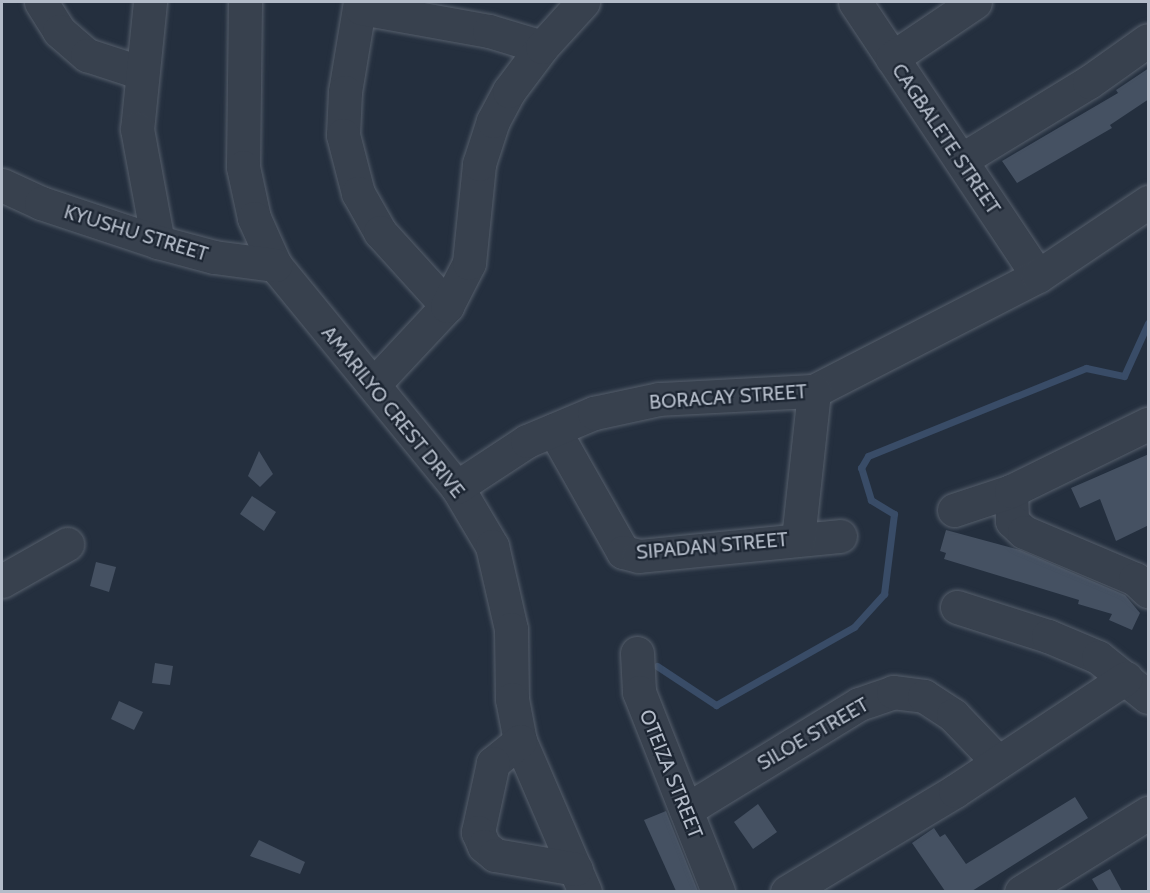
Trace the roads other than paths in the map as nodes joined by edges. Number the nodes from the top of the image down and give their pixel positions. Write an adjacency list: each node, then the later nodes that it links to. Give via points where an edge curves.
1 (41, 2): 11 (street, via 59,31 87,55)
2 (150, 2): 11 (street)
3 (245, 2): 16 (street, AMARILYO CREST DRIVE, via 243,167 254,218)
4 (584, 2): 9 (street)
5 (855, 2): 10 (street, CAGBALETE STREET)
6 (975, 2): 10 (street)
7 (361, 5): 9 (street, via 489,31); 18 (street, via 345,92 343,135 358,193 380,232)
8 (1149, 40): 12 (street, via 1089,82)
9 (542, 47): 18 (street, via 509,91 493,121 478,164 469,263)
10 (892, 58): 12 (street, CAGBALETE STREET)
11 (142, 73): 15 (street, via 137,129)
12 (961, 160): 17 (street, CAGBALETE STREET)
13 (2, 185): 15 (street, KYUSHU STREET, via 41,203)
14 (1149, 202): 17 (street, BORACAY STREET)
15 (158, 242): 16 (street, KYUSHU STREET)
16 (275, 265): 19 (street, AMARILYO CREST DRIVE)
17 (1038, 276): 20 (street, BORACAY STREET)
18 (447, 306): 19 (street)
19 (374, 384): 23 (street, AMARILYO CREST DRIVE)
20 (814, 391): 22 (street, BORACAY STREET, via 659,399 594,413); 27 (street, SIPADAN STREET)
21 (1149, 424): 24 (street)
22 (554, 430): 23 (street, BORACAY STREET, via 526,441); 27 (street, SIPADAN STREET, via 623,552 639,556)
23 (457, 486): 34 (street, AMARILYO CREST DRIVE, via 492,546 505,592 511,629 512,699)
24 (1011, 491): 25 (street); 29 (street, via 1012,521 1024,532)
25 (954, 510)
26 (840, 536): 27 (street, SIPADAN STREET)
27 (798, 539)
28 (68, 544): 30 (street)
29 (1144, 577)
30 (2, 581)
31 (957, 607): 33 (street, via 1098,657)
32 (637, 653): 36 (street, OTEIZA STREET, via 639,692)
33 (1137, 688): 35 (street)
34 (520, 741): 38 (street, AMARILYO CREST DRIVE); 38 (street, via 493,763 478,832 484,846 495,855)
35 (998, 762): 36 (street, SILOE STREET, via 952,715 924,696 893,692 859,704); 40 (street)
36 (686, 810): 39 (street, OTEIZA STREET)
37 (1149, 813): 41 (street)
38 (581, 880)
39 (718, 891)
40 (787, 891)
41 (1021, 891)

